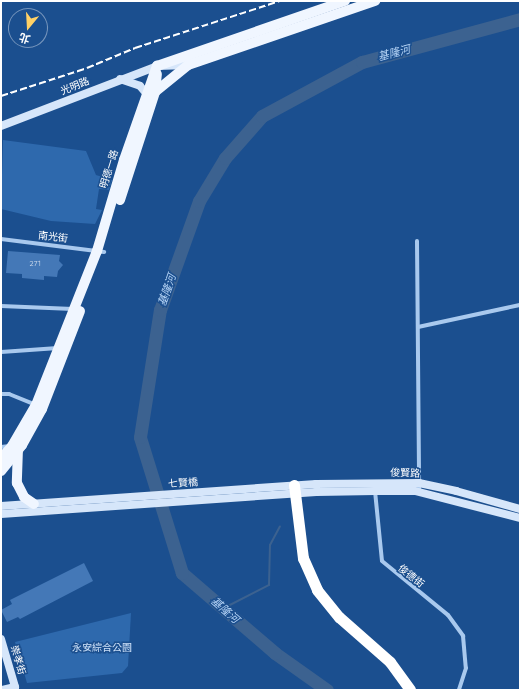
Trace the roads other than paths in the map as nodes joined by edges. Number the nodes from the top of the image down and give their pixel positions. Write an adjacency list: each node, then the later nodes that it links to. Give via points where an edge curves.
1 (345, 1): 4 (main road)
2 (375, 1): 3 (main road)
3 (188, 65): 4 (street, 光明路); 6 (main road)
4 (157, 66): 5 (street, 光明路); 6 (main road, 明德一路)
5 (119, 79): 6 (street); 7 (street, 光明路)
6 (151, 92): 10 (main road, 明德一路)
7 (1, 126)
8 (1, 239): 10 (street, 南光街)
9 (417, 241): 14 (street)
10 (100, 252): 13 (main road, 明德一路); 15 (main road, 明德一路)
11 (520, 305): 14 (street)
12 (1, 306): 13 (street)
13 (73, 309): 15 (main road, 明德一路)
14 (418, 327): 23 (street)
15 (61, 348): 16 (street); 18 (main road, 明德一路); 20 (main road, 明德一路, via 42,409)
16 (1, 352)
17 (1, 394): 18 (street, via 9,394)
18 (36, 405): 20 (main road, 明德一路)
19 (1, 447): 20 (street)
20 (16, 447): 21 (main road, 明德一路); 22 (main road, 明德一路); 27 (main road, via 17,483 24,497)
21 (1, 458)
22 (1, 471)
23 (419, 483): 24 (street, 俊賢路); 26 (street); 30 (street, 俊賢路)
24 (375, 487): 25 (street, 俊賢路); 26 (street, 俊賢路); 37 (street, 俊德街, via 382,561 455,622 463,636 466,668)
25 (291, 492): 28 (street, 七賢橋); 36 (highway, via 303,558 317,590 339,617 390,662)
26 (419, 492): 32 (street, 俊賢路)
27 (34, 504): 28 (street); 29 (street)
28 (81, 504): 31 (street)
29 (1, 506)
30 (520, 509)
31 (1, 514)
32 (520, 518)
33 (1, 639): 34 (street, 崇孝街)
34 (15, 689): 35 (street)
35 (2, 690)
36 (410, 690)
37 (459, 690)

